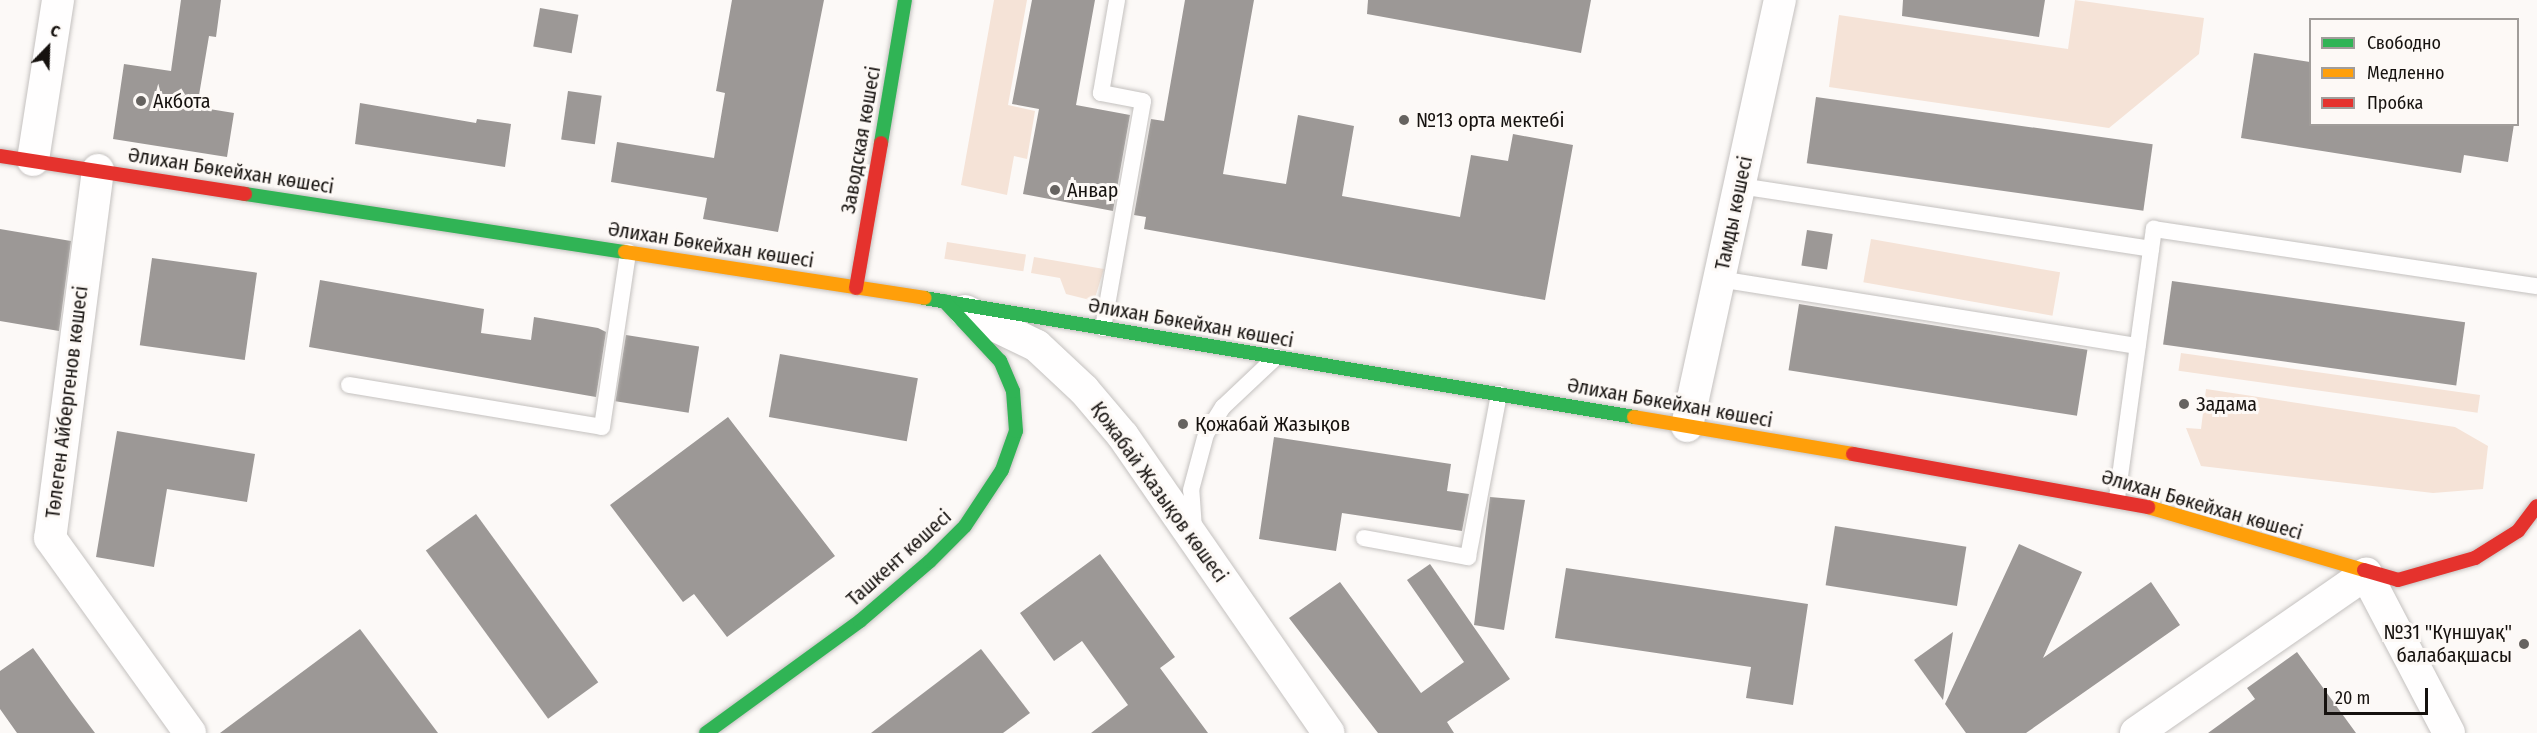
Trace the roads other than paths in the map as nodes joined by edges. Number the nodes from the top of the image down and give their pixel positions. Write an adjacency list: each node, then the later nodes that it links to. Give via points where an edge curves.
1 (58, 0): 6 (street)
2 (905, 0): 13 (street, Заводская көшесі)
3 (1117, 0): 15 (lane, via 1101,93 1143,102)
4 (1780, 0): 8 (street, Тамды көшесі)
5 (0, 156): 6 (street, Әлихан Бөкейхан көшесі)
6 (33, 160): 7 (street, Әлихан Бөкейхан көшесі)
7 (98, 170): 10 (street, Әлихан Бөкейхан көшесі); 26 (street, Төлеген Айбергенов көшесі, via 50,538)
8 (1740, 186): 9 (lane); 11 (street, Тамды көшесі)
9 (2151, 249): 12 (lane, via 2154,229); 16 (lane)
10 (628, 252): 13 (street, Әлихан Бөкейхан көшесі); 18 (lane, via 602,427)
11 (1719, 279): 16 (lane); 20 (street, Тамды көшесі)
12 (2537, 286)
13 (856, 288): 14 (street, Әлихан Бөкейхан көшесі)
14 (944, 301): 15 (street, Әлихан Бөкейхан көшесі); 24 (street, Қожабай Жазықов көшесі, via 1019,335 1054,358 1123,436); 27 (street, Ташкент көшесі, via 1000,361 1013,391 1016,431 1002,470 965,526 930,561 860,621)
15 (1103, 328): 17 (street, Әлихан Бөкейхан көшесі)
16 (2138, 346): 21 (lane)
17 (1276, 357): 19 (street, Әлихан Бөкейхан көшесі); 24 (lane, via 1223,407 1206,434 1191,490)
18 (349, 385)
19 (1499, 394): 20 (street, Әлихан Бөкейхан көшесі); 23 (lane, via 1468,557)
20 (1687, 426): 21 (street, Әлихан Бөкейхан көшесі)
21 (2117, 498): 25 (street, Әлихан Бөкейхан көшесі)
22 (2537, 506): 25 (street, Әлихан Бөкейхан көшесі, via 2518,531 2475,558 2397,580)
23 (1364, 538)
24 (1194, 539): 28 (street, Қожабай Жазықов көшесі)
25 (2366, 574): 29 (street); 30 (street)
26 (190, 733)
27 (706, 733)
28 (1329, 733)
29 (2136, 733)
30 (2450, 733)

